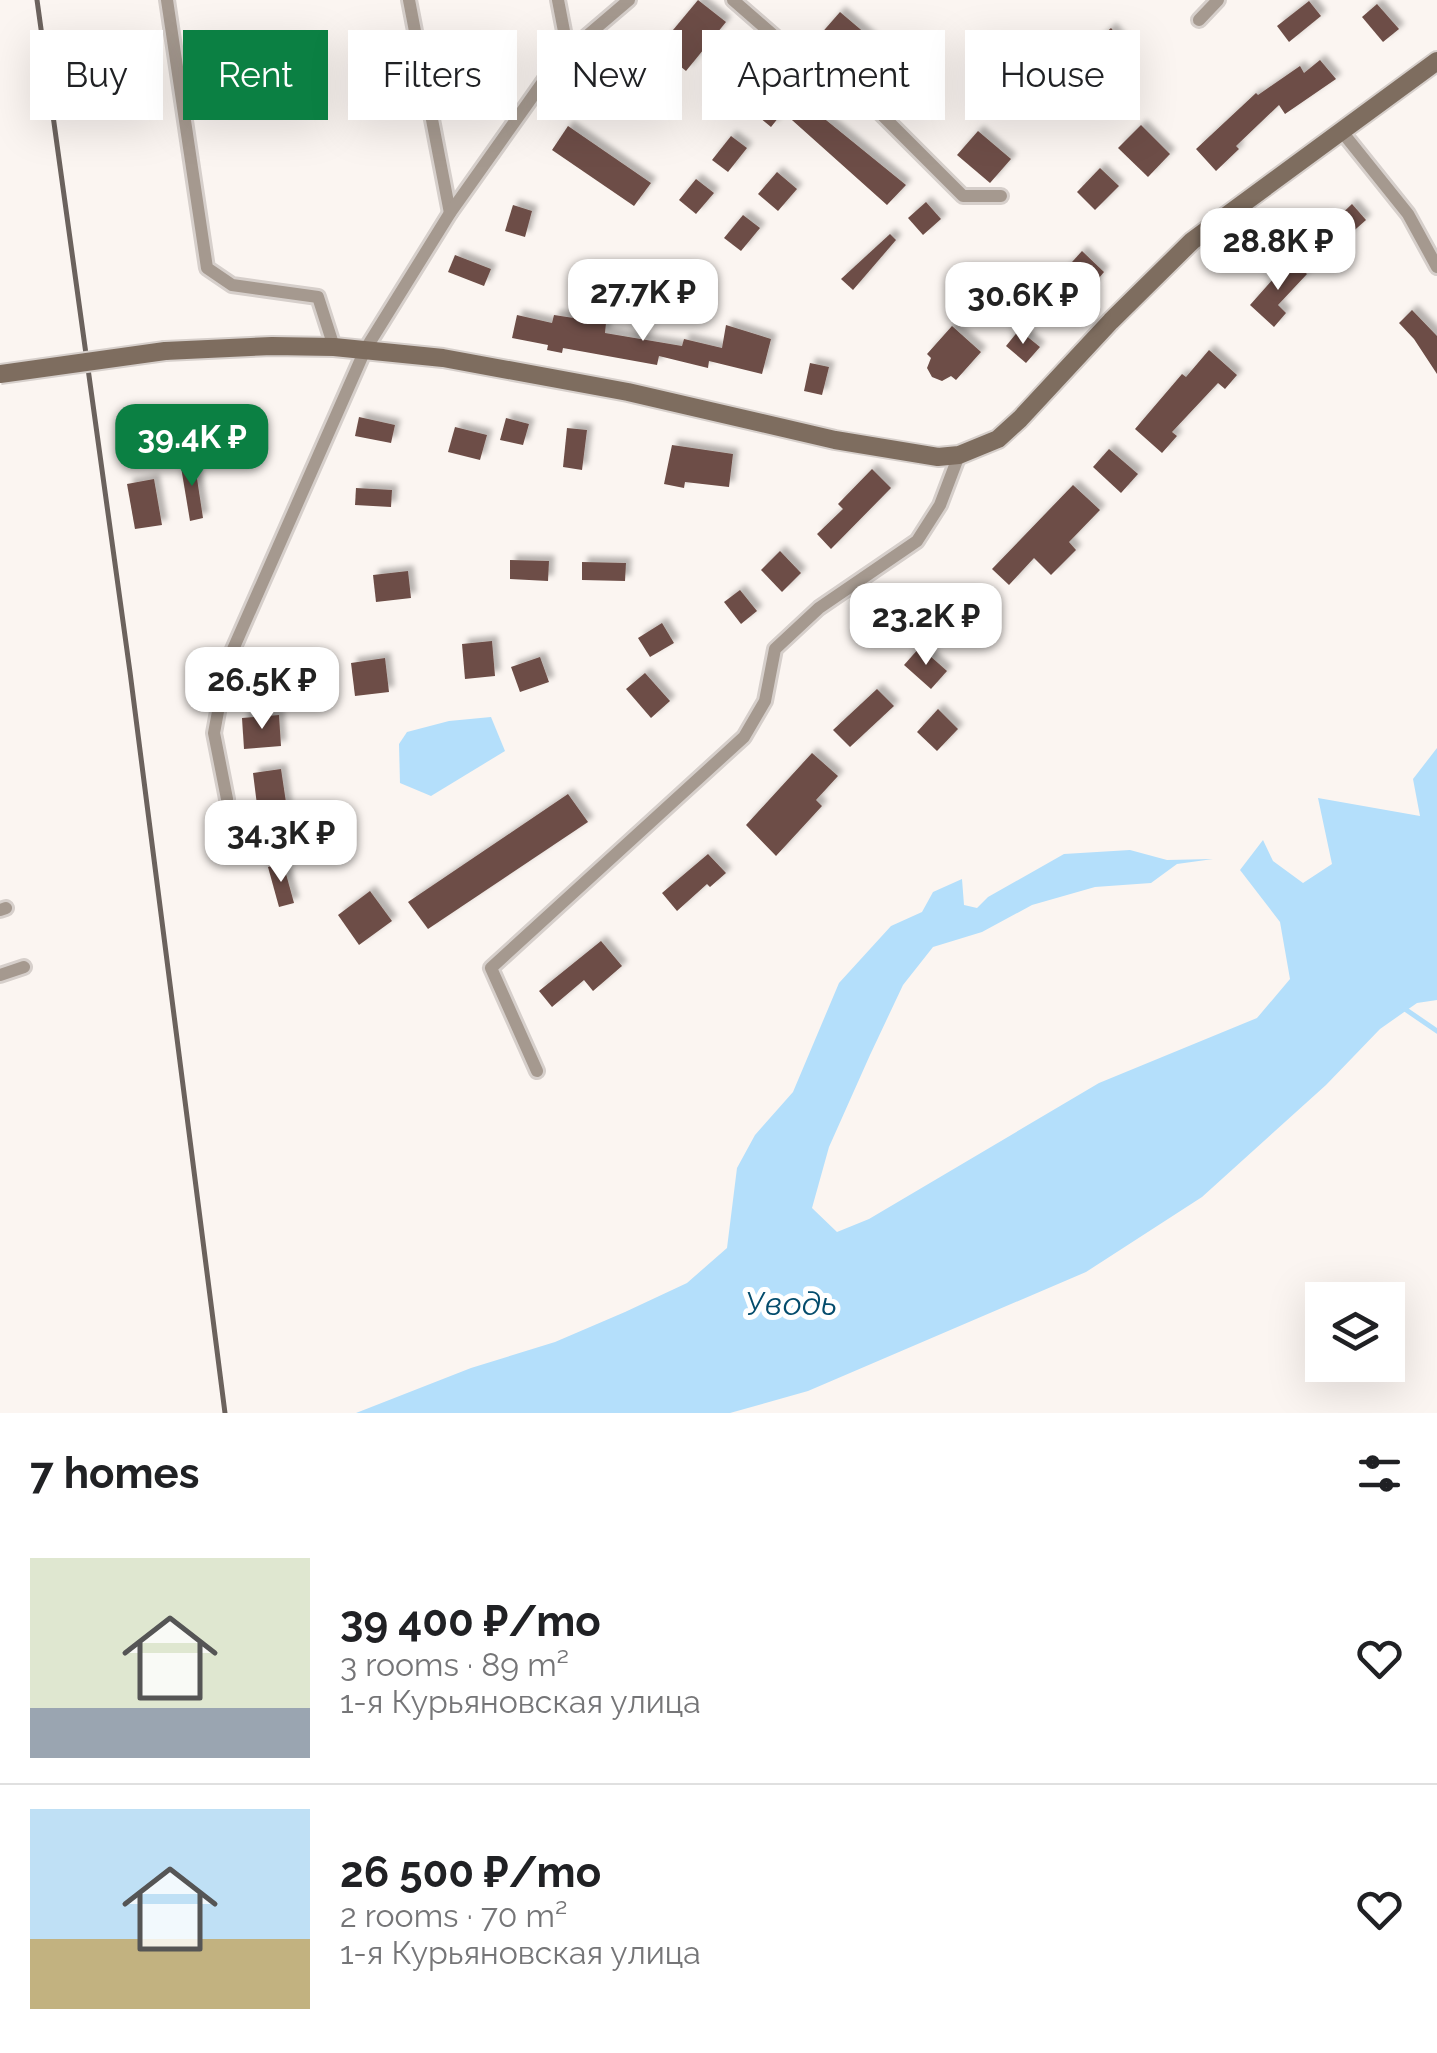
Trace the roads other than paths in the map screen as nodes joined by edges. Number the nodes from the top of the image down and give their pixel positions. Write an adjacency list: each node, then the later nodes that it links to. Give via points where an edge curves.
1 (168, 0): 16 (street, via 208,268 232,285 318,296)
2 (408, 0): 14 (street)
3 (558, 0): 8 (street)
4 (629, 0): 9 (street)
5 (733, 0): 13 (street, via 796,54 856,88 963,196)
6 (1218, 0): 7 (street)
7 (1199, 20)
8 (564, 30)
9 (594, 30)
10 (1437, 60): 12 (main road)
11 (537, 90): 14 (street)
12 (1342, 133): 15 (street, via 1408,214); 19 (main road, via 1192,241 1020,419 998,439)
13 (1001, 196)
14 (450, 213): 17 (street)
15 (1437, 267)
16 (334, 347): 17 (main road); 18 (main road, bridge, via 164,352)
17 (365, 350): 19 (main road, via 628,392 835,440 938,457); 20 (street, via 227,663 214,733)
18 (0, 374)
19 (959, 454): 23 (street, via 940,505 916,541 819,608 775,648 765,701 744,738 491,968)
20 (227, 799)
21 (24, 967): 22 (street)
22 (0, 975)
23 (537, 1071)

